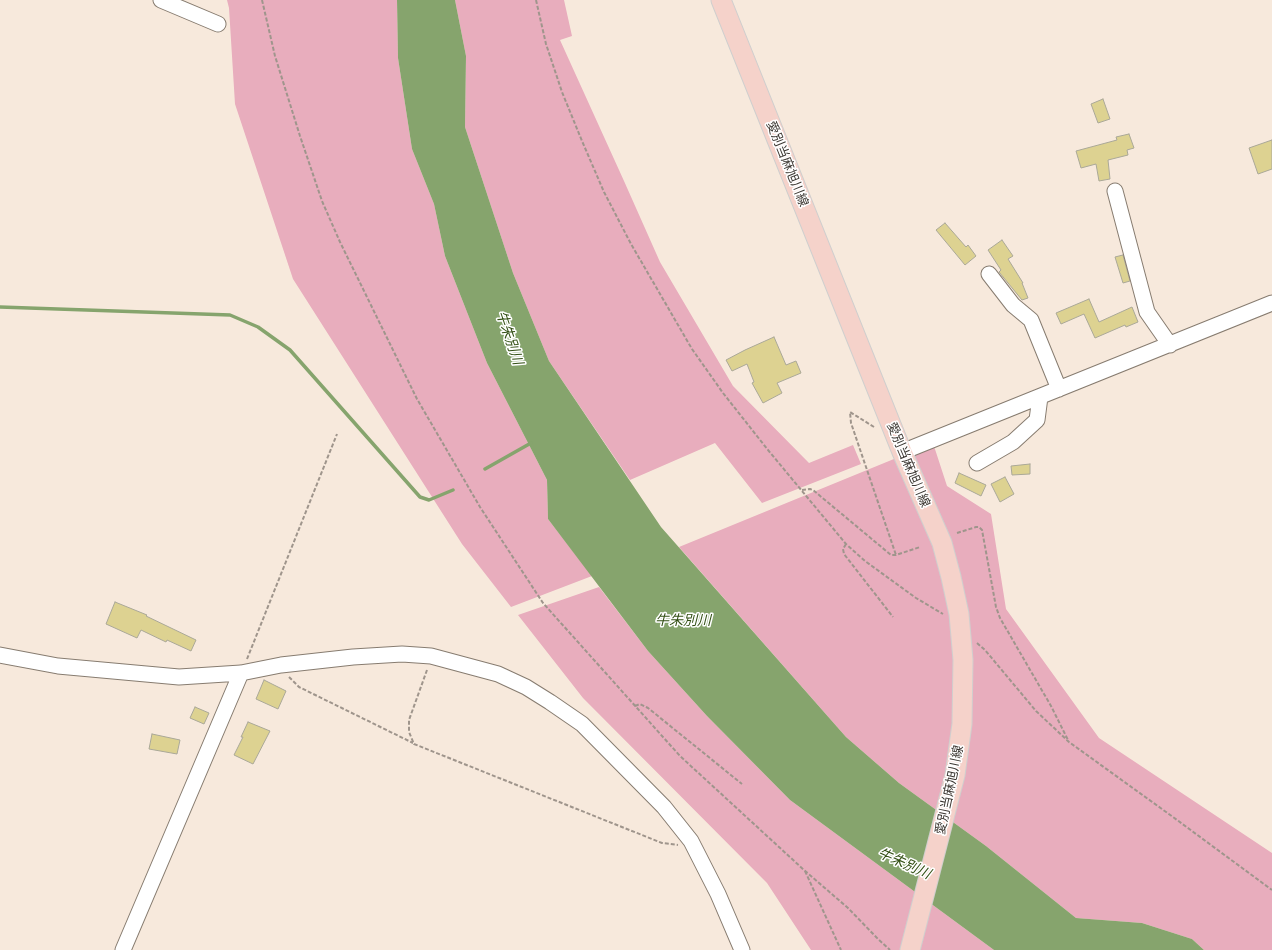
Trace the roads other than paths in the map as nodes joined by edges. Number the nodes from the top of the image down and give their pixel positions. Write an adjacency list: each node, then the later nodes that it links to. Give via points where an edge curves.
1 (161, 0): 3 (street)
2 (721, 0): 10 (main road, 愛別当麻旭川線)
3 (218, 24)
4 (1115, 191): 7 (street, via 1147,312)
5 (989, 274): 8 (street, via 1013,304 1031,320)
6 (1272, 303): 7 (street)
7 (1170, 344): 8 (street)
8 (1059, 389): 9 (street)
9 (1040, 397): 10 (street); 11 (street, via 1037,420 1012,442)
10 (902, 452): 14 (main road, 愛別当麻旭川線, via 942,543 959,614 963,660 962,724 955,776)
11 (977, 463)
12 (0, 655): 13 (street, via 58,666 179,677)
13 (241, 673): 15 (street); 16 (street, via 281,665 402,654 431,656 498,674 526,687 582,724 664,807 691,841)
14 (912, 944)
15 (123, 950)
16 (742, 950)

